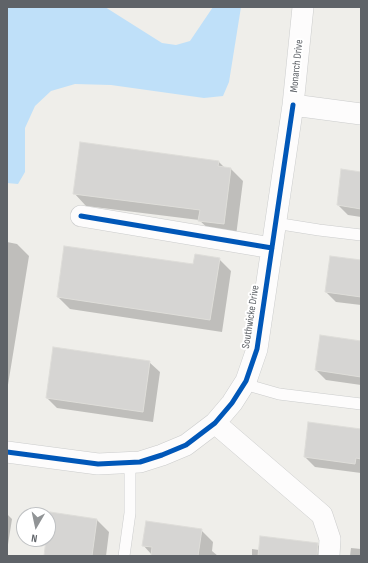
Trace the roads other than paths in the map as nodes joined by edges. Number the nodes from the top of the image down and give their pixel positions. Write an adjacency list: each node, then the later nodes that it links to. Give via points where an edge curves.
1 (304, 7): 2 (street, Monarch Drive)
2 (293, 105): 3 (street, Monarch Drive); 5 (street, Southwicke Drive)
3 (361, 114)
4 (80, 216): 7 (street)
5 (275, 223): 6 (lane); 7 (street, Southwicke Drive)
6 (361, 235)
7 (272, 248): 8 (street, Southwicke Drive, via 257,349)
8 (244, 384): 9 (lane, via 279,394); 10 (street, Southwicke Drive)
9 (361, 404)
10 (215, 423): 12 (street, Southwicke Drive, via 186,444 162,455 140,462); 14 (street, via 322,515 330,539)
11 (7, 452): 12 (street, Southwicke Drive, via 98,464)
12 (130, 462): 13 (lane, via 130,513)
13 (124, 556)
14 (329, 556)

